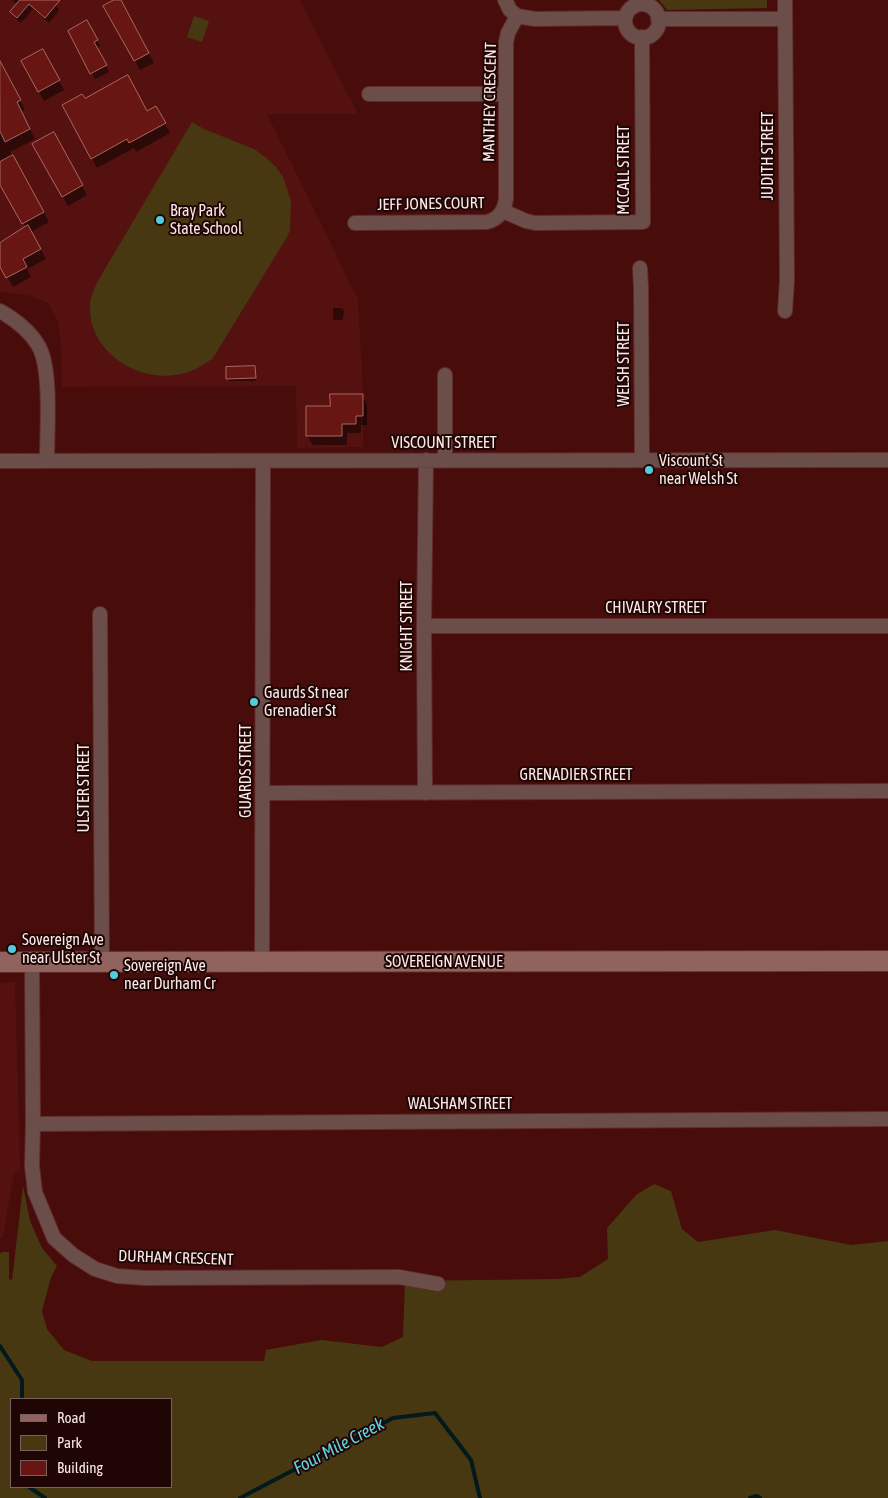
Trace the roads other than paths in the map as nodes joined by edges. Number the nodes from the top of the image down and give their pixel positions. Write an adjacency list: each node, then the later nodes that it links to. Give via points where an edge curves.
1 (505, 0): 4 (street)
2 (785, 0): 6 (street, JUDITH STREET)
3 (642, 2): 5 (street, via 631,8); 7 (street, via 653,8)
4 (517, 16): 5 (street, via 535,20); 10 (street, MANTHEY CRESCENT, via 506,42)
5 (625, 18): 8 (street, via 629,32)
6 (785, 18): 7 (street); 15 (street, JUDITH STREET)
7 (658, 19): 8 (street, via 654,32)
8 (642, 37): 11 (street, MCCALL STREET, via 642,222 535,222)
9 (369, 94): 10 (street)
10 (505, 94): 11 (street, MANTHEY CRESCENT, via 506,198)
11 (503, 210): 12 (street, JEFF JONES COURT, via 495,220 487,222)
12 (355, 223)
13 (640, 268): 17 (street, WELSH STREET)
14 (0, 311): 18 (street, via 25,329 44,359)
15 (786, 311)
16 (445, 375): 20 (street)
17 (642, 459): 20 (street, VISCOUNT STREET); 21 (street, VISCOUNT STREET)
18 (47, 460): 22 (street, VISCOUNT STREET); 23 (street, VISCOUNT STREET)
19 (426, 460): 20 (street, VISCOUNT STREET); 23 (street, VISCOUNT STREET); 25 (street, KNIGHT STREET)
20 (445, 460)
21 (888, 460)
22 (0, 461)
23 (263, 461): 28 (street, GUARDS STREET)
24 (100, 614): 33 (street, ULSTER STREET)
25 (424, 626): 26 (street, CHIVALRY STREET); 29 (street, KNIGHT STREET)
26 (888, 626)
27 (888, 791): 29 (street, GRENADIER STREET)
28 (263, 793): 29 (street, GRENADIER STREET); 34 (street, GUARDS STREET)
29 (425, 793)
30 (888, 960): 34 (street, SOVEREIGN AVENUE)
31 (0, 962): 32 (street, SOVEREIGN AVENUE)
32 (32, 962): 33 (street, SOVEREIGN AVENUE); 36 (street, DURHAM CRESCENT)
33 (102, 962): 34 (street, SOVEREIGN AVENUE)
34 (262, 962)
35 (888, 1119): 36 (street, WALSHAM STREET)
36 (33, 1124): 37 (street, DURHAM CRESCENT, via 35,1192 54,1238 95,1269 117,1276 145,1278 399,1277)
37 (438, 1284)

